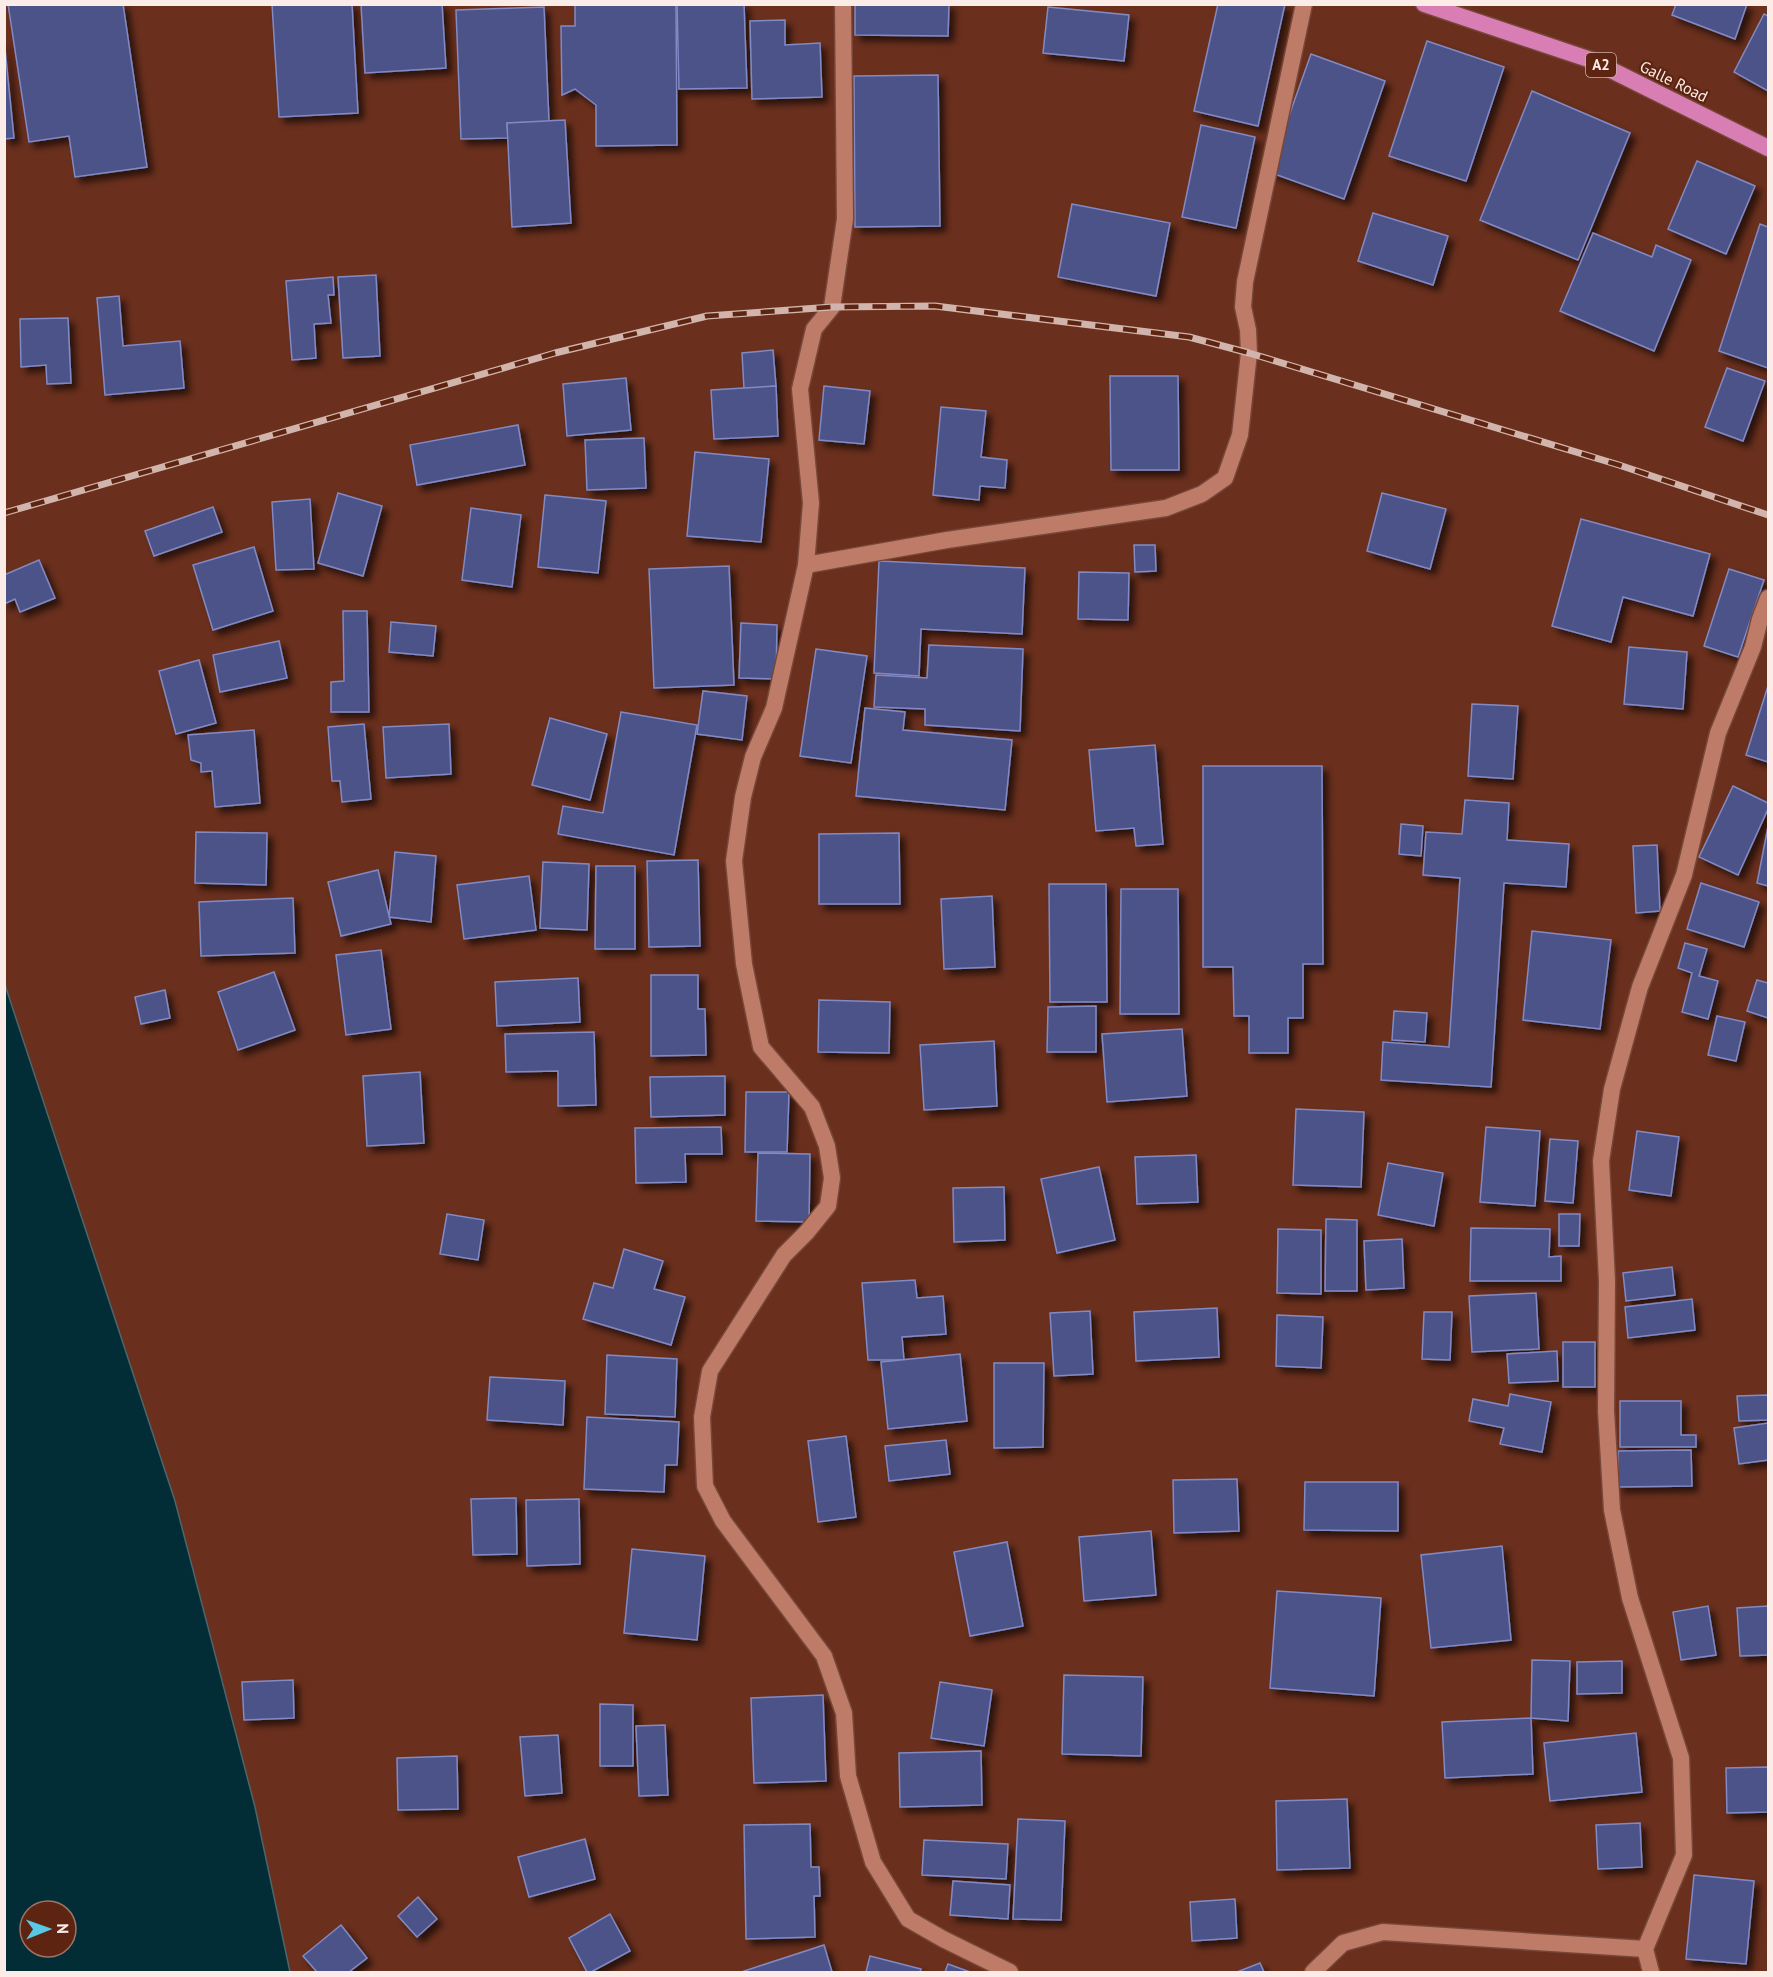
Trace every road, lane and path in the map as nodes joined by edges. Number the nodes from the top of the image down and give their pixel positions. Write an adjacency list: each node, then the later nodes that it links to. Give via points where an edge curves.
1 (843, 4): 5 (street, via 845,219 832,307 814,329 800,389 811,503)
2 (1304, 4): 5 (street, via 1245,282 1243,308 1249,353 1240,435 1226,478 1202,494 1166,508)
3 (1424, 4): 4 (highway, Galle Road / A2, via 1591,60)
4 (1768, 148)
5 (807, 565): 8 (street, via 774,708 753,757 742,797 734,861 744,964 761,1047 812,1107 827,1146 832,1178 828,1206 784,1255 710,1371 702,1417 705,1486 723,1521 824,1656 844,1713 848,1776 873,1862 908,1919)
6 (1768, 598): 7 (street, via 1718,733 1684,875 1640,987 1612,1089 1601,1161 1612,1510 1630,1598 1681,1758 1684,1855)
7 (1645, 1949): 9 (street, via 1383,1932 1343,1943); 10 (street)
8 (1010, 1972)
9 (1313, 1972)
10 (1651, 1972)

